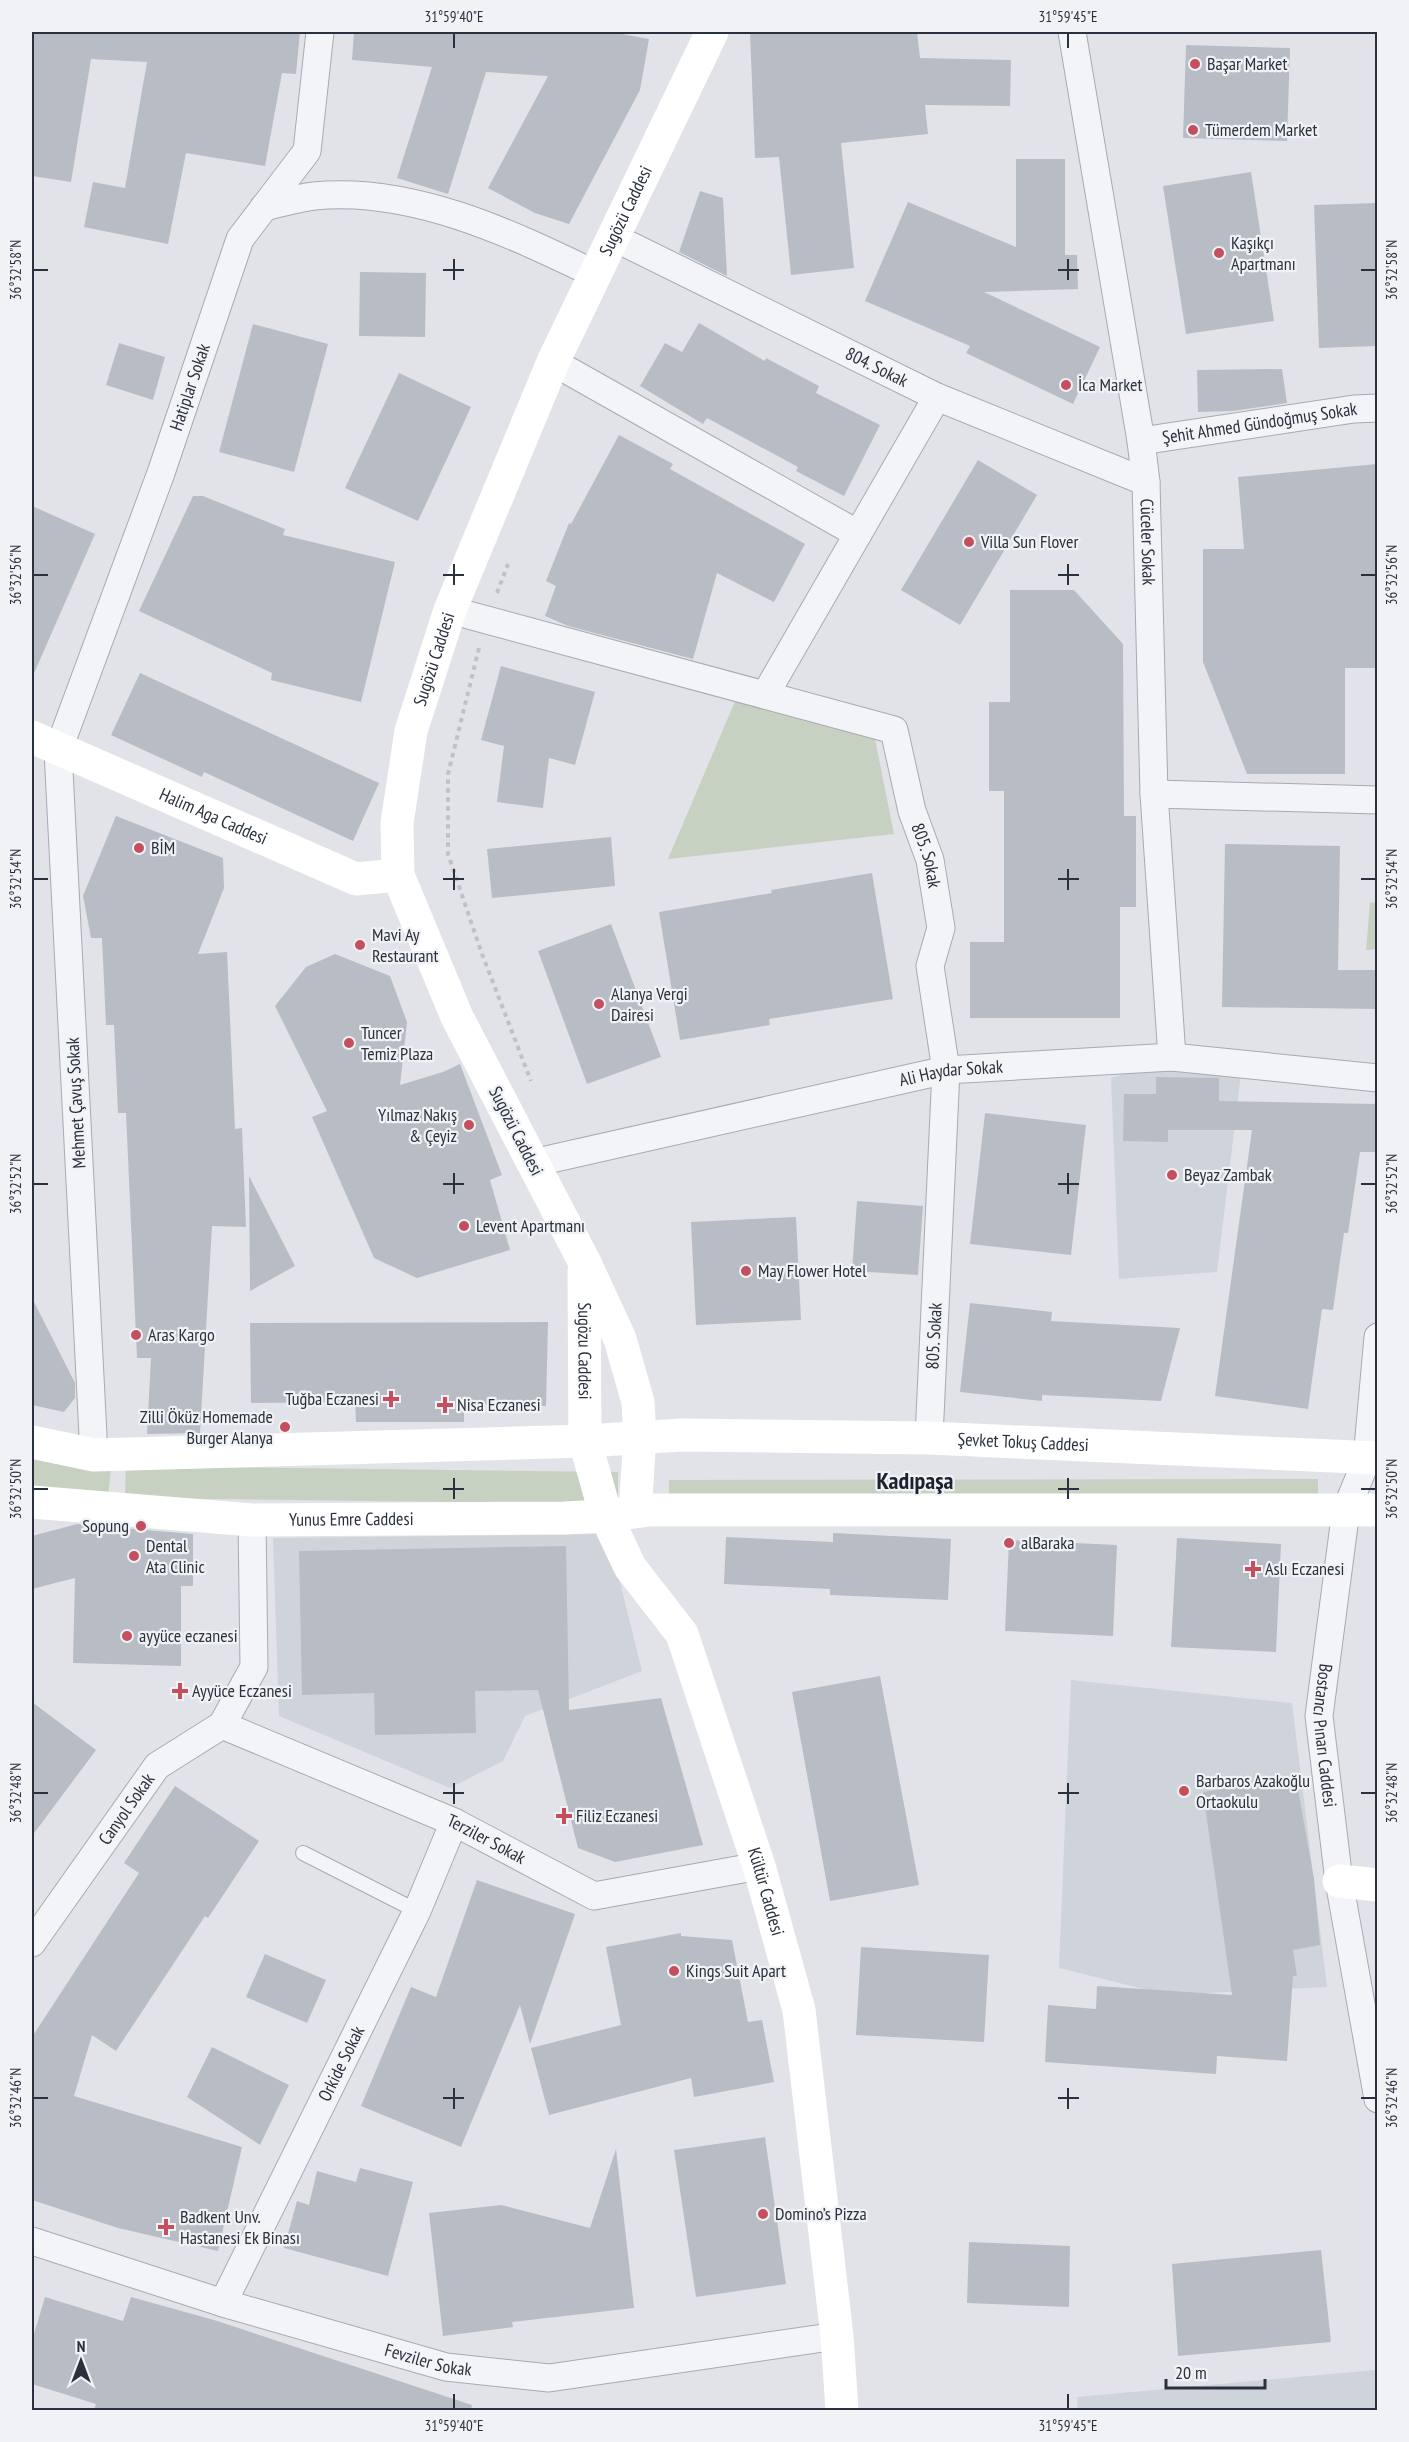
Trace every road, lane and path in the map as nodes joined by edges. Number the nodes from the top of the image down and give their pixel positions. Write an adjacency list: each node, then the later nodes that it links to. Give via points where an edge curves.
1 (320, 32): 4 (street, Hatiplar Sokak, via 306,151)
2 (712, 32): 5 (street, Sugözü Caddesi)
3 (1072, 32): 10 (street, Cüceler Sokak)
4 (264, 207): 6 (street, via 314,196 376,196 470,218); 17 (street, Hatiplar Sokak, via 240,239 161,472)
5 (613, 237): 6 (street, Sugözü Caddesi); 8 (street, 804. Sokak)
6 (595, 274): 7 (street, Sugözü Caddesi)
7 (553, 362): 12 (street); 14 (street, Sugözü Caddesi)
8 (937, 397): 11 (street, 804. Sokak); 12 (street)
9 (1377, 408): 10 (street, Şehit Ahmed Gündoğmuş Sokak)
10 (1141, 441): 11 (street, Cüceler Sokak)
11 (1146, 482): 18 (street, Cüceler Sokak)
12 (858, 534): 16 (street)
13 (512, 554): 15 (path)
14 (450, 610): 15 (street, 805. Sokak); 20 (street, Sugözü Caddesi, via 411,731 397,823)
15 (486, 620): 16 (street, 805. Sokak); 24 (path, via 448,774 448,854)
16 (765, 695): 22 (street, 805. Sokak, via 894,730 912,811 930,860 941,928 930,966)
17 (45, 744): 20 (street, Halim Aga Caddesi, via 356,879); 32 (street, Mehmet Çavuş Sokak)
18 (1154, 794): 19 (street); 21 (street, Cüceler Sokak)
19 (1377, 800)
20 (398, 875): 25 (street, Sugözü Caddesi, via 457,1017)
21 (1172, 1057): 22 (street, Ali Haydar Sokak); 23 (street, Ali Haydar Sokak)
22 (946, 1070): 25 (street, Ali Haydar Sokak); 29 (street, 805. Sokak)
23 (1377, 1078)
24 (531, 1082)
25 (533, 1163): 26 (street, Sugözü Caddesi)
26 (584, 1261): 28 (street, Sugözü Caddesi, via 620,1339 638,1402); 30 (street, Sugözu Caddesi)
27 (1377, 1338): 33 (street, Bostancı Pınarı Caddesi)
28 (653, 1436): 29 (street, Şevket Tokuş Caddesi); 30 (street); 36 (street, Sugözü Caddesi)
29 (929, 1438): 33 (street, Şevket Tokuş Caddesi)
30 (585, 1441): 32 (street); 36 (street, Kültür Caddesi)
31 (32, 1442): 32 (street)
32 (94, 1455)
33 (1372, 1459): 35 (street, Bostancı Pınarı Caddesi)
34 (32, 1502): 37 (street, Yunus Emre Caddesi)
35 (1362, 1510): 36 (street, Yunus Emre Caddesi, via 670,1510); 42 (street, Bostancı Pınarı Caddesi, via 1319,1716)
36 (621, 1514): 37 (street, Yunus Emre Caddesi); 41 (street, Kültür Caddesi, via 630,1567 682,1634)
37 (252, 1520): 38 (street, Canyol Sokak, via 254,1667)
38 (222, 1725): 39 (street, Terziler Sokak); 45 (street, Canyol Sokak, via 157,1766)
39 (454, 1822): 41 (street, Terziler Sokak, via 594,1896); 44 (street, Orkide Sokak)
40 (303, 1853): 44 (lane)
41 (759, 1866): 49 (street, Kültür Caddesi, via 799,2010)
42 (1339, 1881): 43 (street); 46 (street, Bostancı Pınarı Caddesi)
43 (1377, 1885)
44 (417, 1911): 48 (street, Orkide Sokak)
45 (32, 1943)
46 (1377, 2099)
47 (32, 2241): 48 (street, Fevziler Sokak)
48 (223, 2303): 49 (street, Fevziler Sokak, via 446,2367 549,2378)
49 (837, 2336): 50 (street, Kültür Caddesi)
50 (842, 2410)

